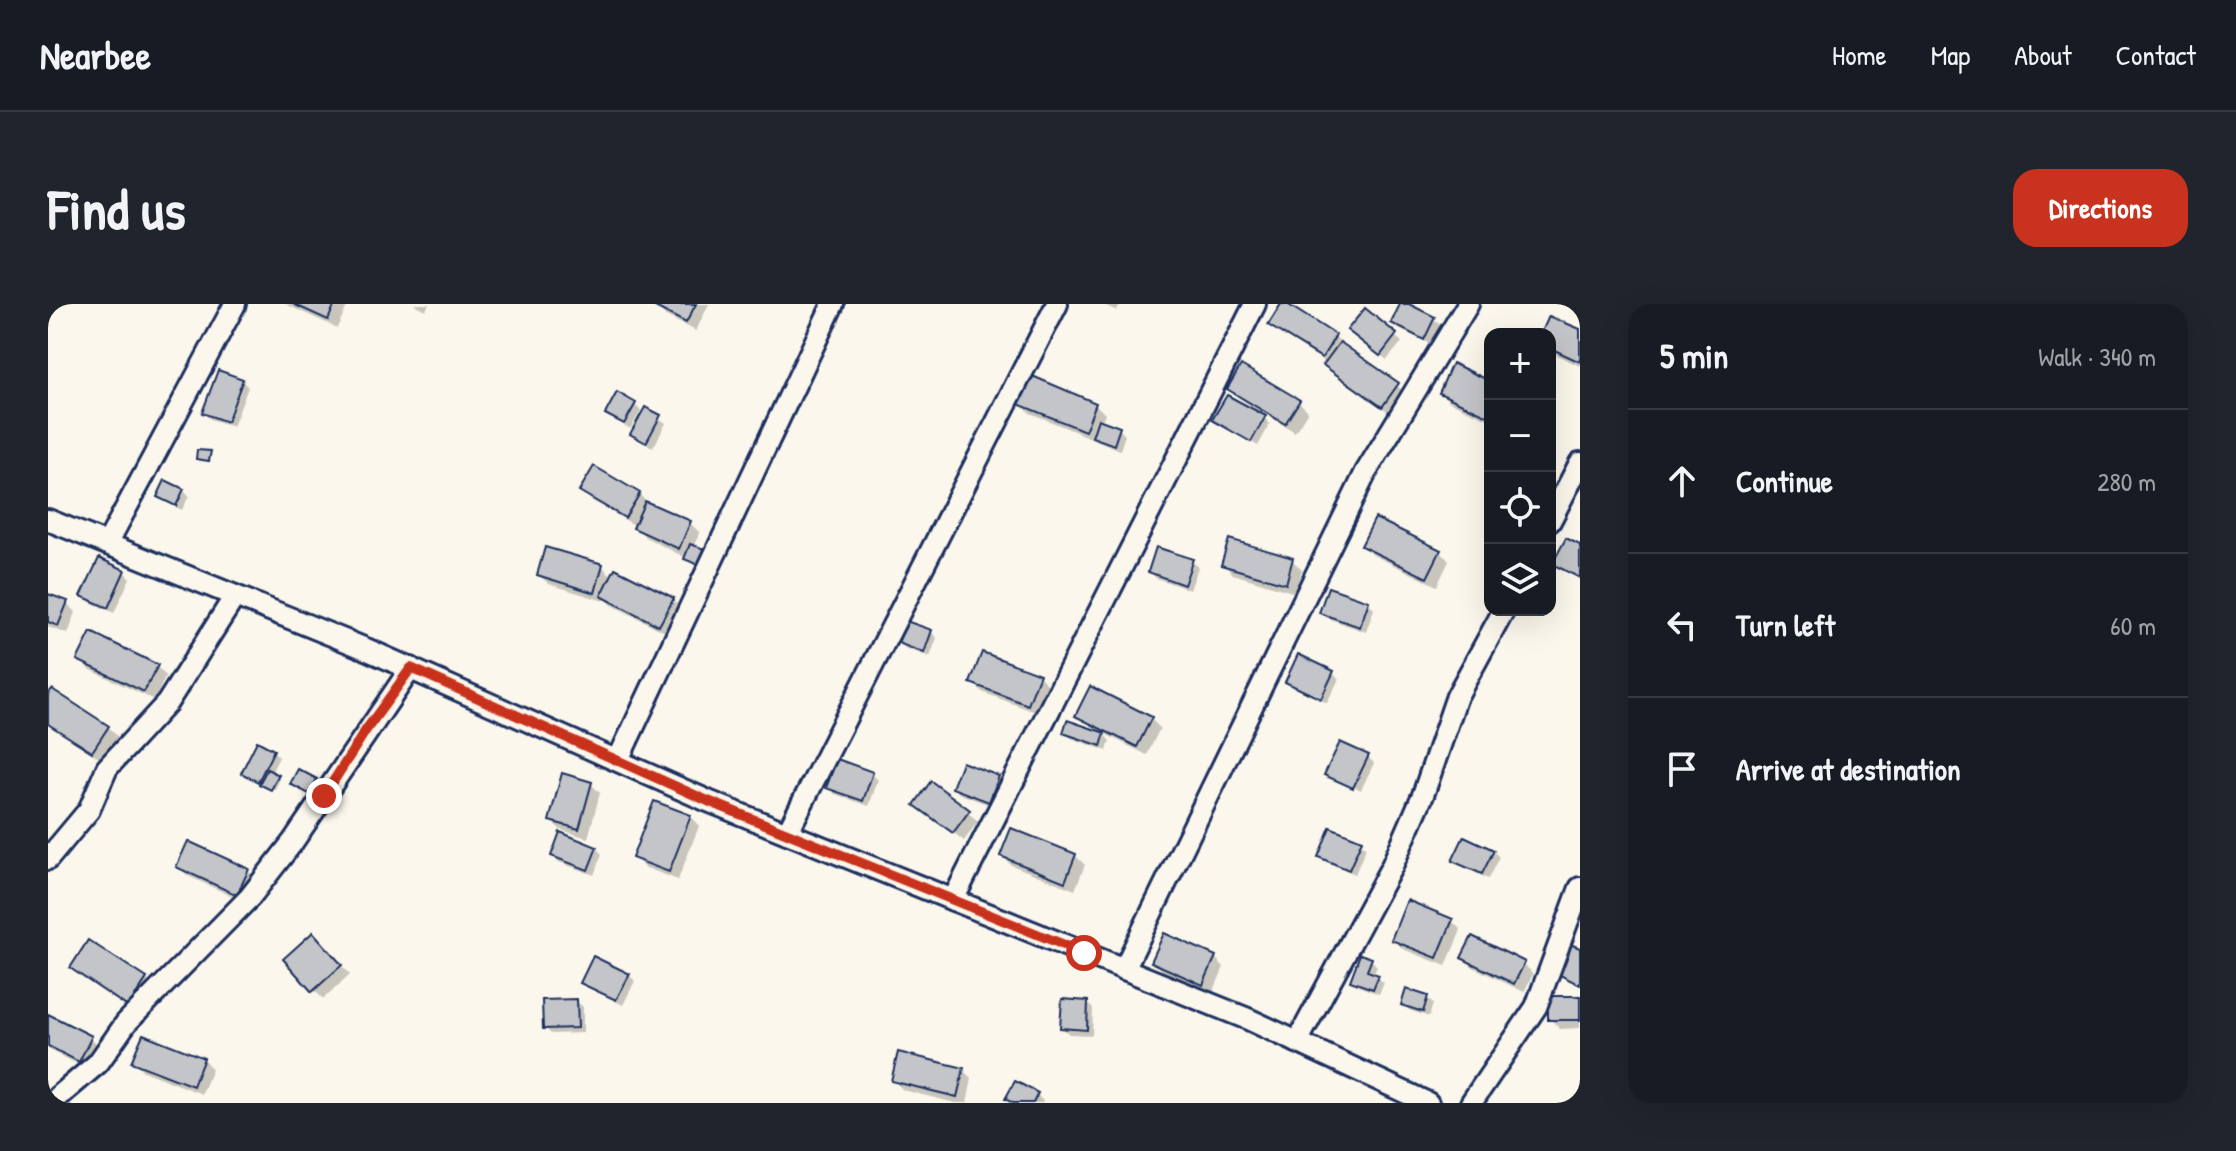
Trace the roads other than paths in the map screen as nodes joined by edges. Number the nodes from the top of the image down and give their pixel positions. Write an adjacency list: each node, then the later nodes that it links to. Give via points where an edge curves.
1 (235, 304): 9 (street)
2 (833, 304): 13 (street)
3 (1057, 304): 14 (street)
4 (1255, 304): 17 (street)
5 (1468, 304): 18 (street, via 1366,472)
6 (1580, 463): 7 (street)
7 (1556, 509)
8 (48, 520): 9 (street)
9 (108, 542): 10 (street)
10 (235, 596): 12 (street); 15 (street, via 167,703 107,768 89,810)
11 (1501, 616): 19 (street, via 1457,696 1392,866)
12 (411, 668): 13 (street); 20 (street, via 250,897 126,1023 98,1063)
13 (618, 760): 14 (street)
14 (787, 833): 17 (street)
15 (48, 859)
16 (1580, 888): 22 (street, via 1536,1007)
17 (953, 900): 18 (street)
18 (1124, 969): 19 (street)
19 (1297, 1042): 21 (street)
20 (53, 1098)
21 (1428, 1103)
22 (1471, 1103)

